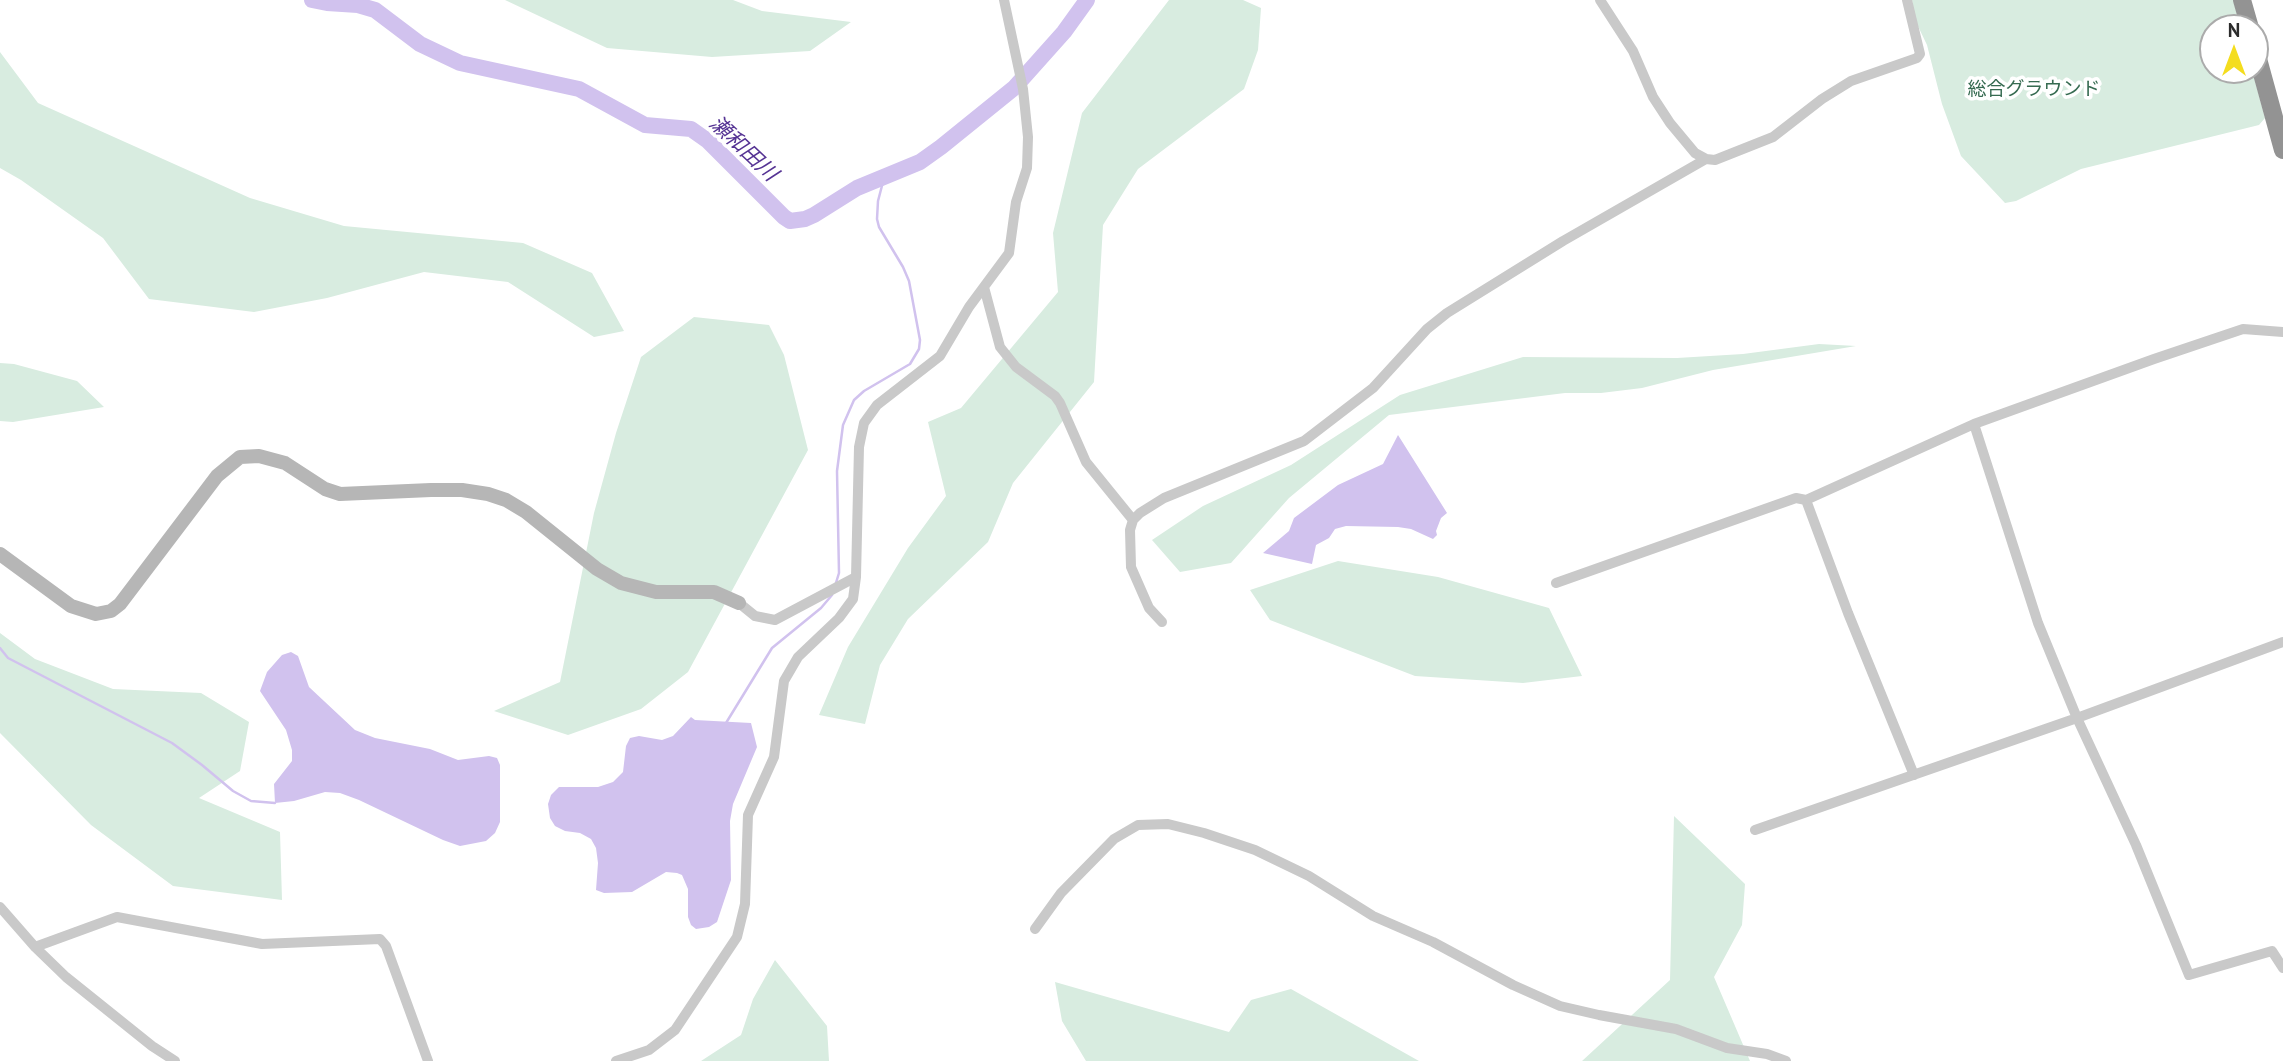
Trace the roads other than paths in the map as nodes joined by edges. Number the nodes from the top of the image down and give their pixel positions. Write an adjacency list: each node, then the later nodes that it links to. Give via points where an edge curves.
1 (1004, 0): 7 (street, via 1025,102 1028,161 1015,207 1011,248)
2 (1600, 0): 6 (street, via 1628,42 1664,114 1691,149)
3 (1907, 0): 6 (street, via 1920,54 1917,58 1842,86 1763,143 1719,159)
4 (2265, 84): 5 (highway)
5 (2283, 150)
6 (1706, 159): 11 (street, via 1447,313 1373,388 1304,441 1164,498)
7 (984, 287): 11 (street, via 1000,347 1016,367 1055,396 1086,462); 13 (street, via 940,356 877,405 864,423 859,447)
8 (2283, 332): 9 (street, via 2244,329)
9 (1975, 424): 10 (street); 18 (street, via 2038,623)
10 (1806, 500): 14 (street, via 1796,498); 19 (street)
11 (1133, 520): 16 (street, via 1131,567 1149,608)
12 (0, 554): 15 (street, via 71,606 96,614 111,611 217,476 240,457 259,456 285,463 343,495 431,490 488,494 526,512 621,583 656,592 714,592)
13 (856, 577): 15 (street, via 775,620 755,616); 28 (street, via 851,604 798,657 784,681 774,757 748,815 745,904 737,937 675,1030 649,1050)
14 (1556, 583)
15 (739, 603)
16 (1162, 622)
17 (2283, 642): 18 (street)
18 (2077, 718): 19 (street); 24 (street, via 2189,975 2272,951)
19 (1914, 775): 20 (street)
20 (1755, 830)
21 (0, 907): 23 (street)
22 (1035, 929): 25 (street, via 1061,893 1114,839 1138,825 1168,824 1255,850 1309,876 1373,916 1560,1006 1669,1027 1727,1048)
23 (35, 947): 26 (street, via 77,986); 27 (street, via 117,917 262,944 380,939)
24 (2283, 968)
25 (1787, 1059)
26 (175, 1061)
27 (428, 1061)
28 (616, 1061)

